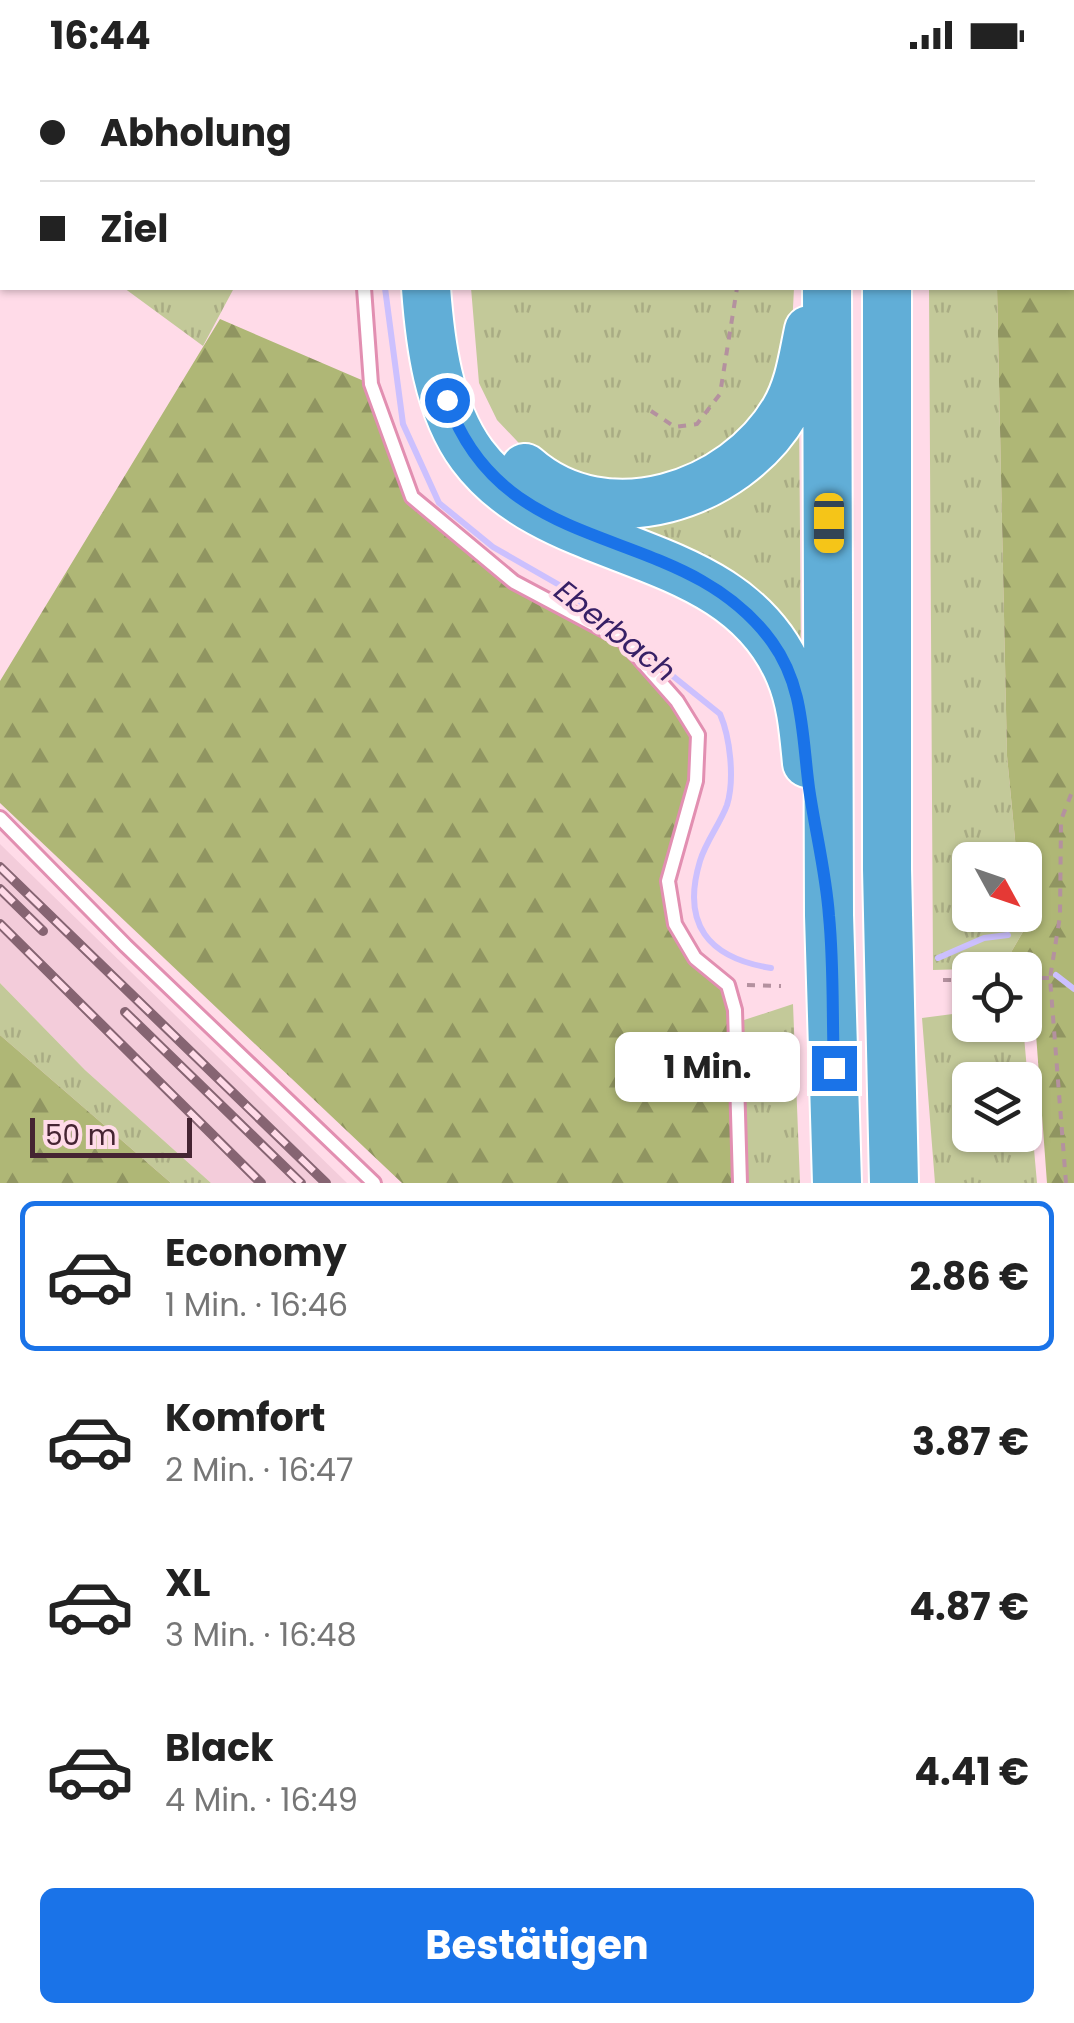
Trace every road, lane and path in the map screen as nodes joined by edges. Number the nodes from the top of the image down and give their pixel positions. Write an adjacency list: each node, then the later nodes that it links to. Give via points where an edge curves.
1 (364, 290): 16 (lane, via 371,384 412,497 514,582 623,640 698,736 696,780 668,881 675,924 695,958)
2 (426, 290): 11 (highway, via 438,374 456,428 494,480 570,528 677,567 716,589 772,643 802,716)
3 (456, 290): 5 (highway, via 458,368 483,424 535,477 623,505 710,484 760,446 800,380)
4 (737, 290): 8 (path, via 720,394 698,424 675,427)
5 (818, 290)
6 (827, 290): 11 (highway)
7 (887, 290): 21 (highway)
8 (651, 411)
9 (1074, 787): 13 (path, via 1061,820 1060,916)
10 (0, 818): 18 (lane)
11 (829, 915): 20 (highway)
12 (1042, 978): 13 (path)
13 (1050, 978): 22 (path)
14 (943, 980): 15 (path)
15 (952, 980)
16 (728, 984): 17 (path); 19 (lane)
17 (781, 986)
18 (374, 1183)
19 (740, 1183)
20 (837, 1183)
21 (894, 1183)
22 (1066, 1183)

